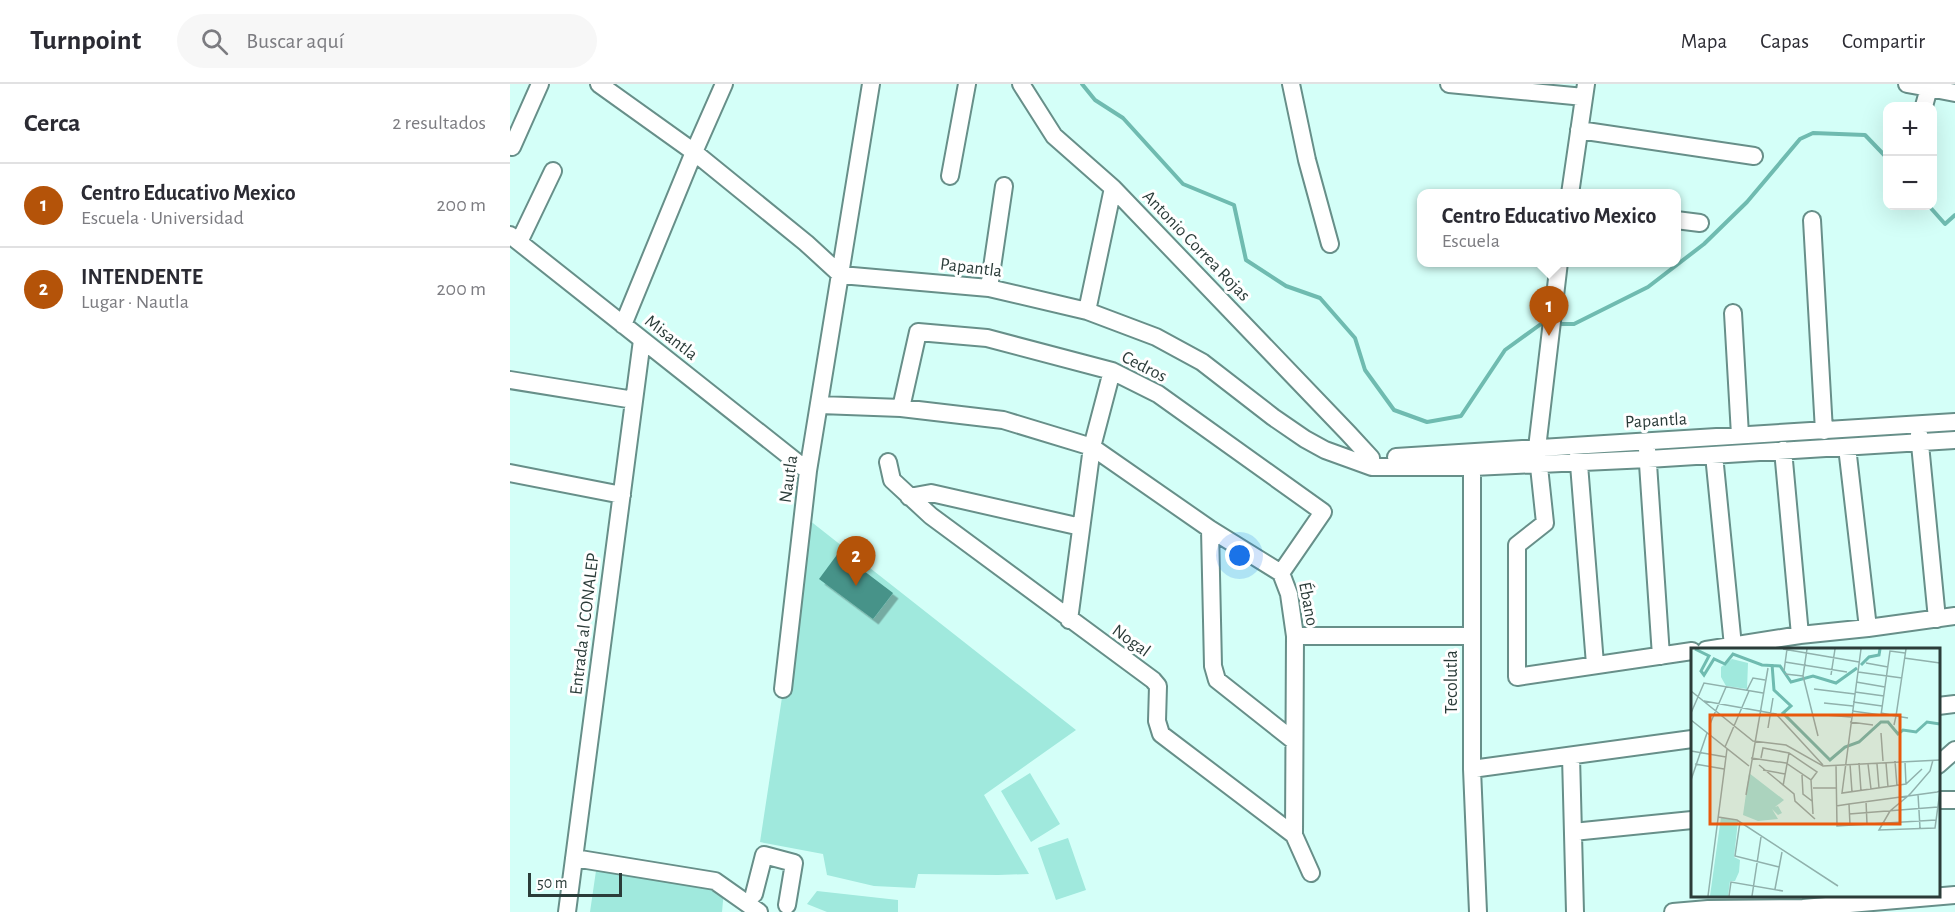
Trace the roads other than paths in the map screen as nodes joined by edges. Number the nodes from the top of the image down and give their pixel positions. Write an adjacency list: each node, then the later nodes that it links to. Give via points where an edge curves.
1 (540, 84): 15 (street)
2 (599, 84): 16 (street)
3 (724, 84): 16 (street)
4 (871, 84): 29 (street, Nautla)
5 (967, 84): 19 (street)
6 (1021, 84): 21 (street, Antonio Correa Rojas, via 1054,136)
7 (1290, 84): 27 (street)
8 (1449, 84): 11 (street)
9 (1907, 84): 10 (street)
10 (1929, 86): 12 (street); 13 (street)
11 (1585, 91): 14 (street)
12 (1955, 93)
13 (1925, 102)
14 (1579, 130): 17 (street); 22 (street)
15 (512, 147)
16 (694, 152): 29 (street); 33 (street)
17 (1754, 156)
18 (553, 171): 26 (street)
19 (950, 177)
20 (1004, 186): 30 (street)
21 (1113, 188): 31 (street); 43 (street, Antonio Correa Rojas)
22 (1571, 189)
23 (1812, 220): 42 (street)
24 (1681, 221): 25 (street)
25 (1700, 224)
26 (514, 239): 33 (street, Misantla)
27 (1330, 244)
28 (1558, 267): 54 (street)
29 (841, 275): 30 (street, Papantla); 38 (street, Nautla)
30 (988, 288): 31 (street, Papantla)
31 (1087, 311): 50 (street, Papantla, via 1156,337 1202,362 1273,417)
32 (1733, 313): 44 (street)
33 (623, 325): 34 (street, Misantla)
34 (642, 340): 37 (street, Entrada al CONALEP); 59 (street, Misantla)
35 (1112, 371): 39 (street, Cedros, via 987,338 918,332); 48 (street); 65 (street, Cedros, via 1158,394 1323,512)
36 (510, 380): 37 (street)
37 (634, 400): 61 (street, Entrada al CONALEP)
38 (820, 405): 39 (street, Ébano); 59 (street, Nautla)
39 (901, 408): 48 (street, Ébano, via 1003,420)
40 (1955, 422): 41 (street, Papantla)
41 (1919, 424): 42 (street, Papantla); 47 (street)
42 (1824, 432): 44 (street, Papantla)
43 (1348, 433): 50 (street, via 1342,443); 58 (street, Antonio Correa Rojas)
44 (1740, 435): 46 (street, Papantla)
45 (1955, 440): 47 (street, Papantla)
46 (1646, 442): 52 (street, Papantla); 55 (street)
47 (1920, 443): 49 (street, Papantla); 67 (street)
48 (1092, 447): 63 (street); 64 (street, Ébano)
49 (1847, 447): 51 (street, Papantla); 69 (street)
50 (1325, 450): 58 (street, Papantla)
51 (1783, 450): 53 (street, Papantla); 70 (street)
52 (1578, 453): 54 (street, Papantla); 55 (street, Papantla); 77 (street)
53 (1714, 455): 55 (street, Papantla); 73 (street)
54 (1538, 456): 56 (street, Papantla); 77 (street, via 1545,523 1517,545 1517,677)
55 (1647, 459): 76 (street)
56 (1473, 460): 58 (street, Papantla); 72 (street, Tecolutla)
57 (888, 462): 62 (street, Nogal, via 892,480)
58 (1368, 463)
59 (808, 471): 78 (street, Nautla)
60 (510, 473): 61 (street)
61 (622, 495): 90 (street, Entrada al CONALEP)
62 (909, 497): 63 (street, via 931,493); 68 (street, Nogal)
63 (1081, 527): 68 (street)
64 (1210, 529): 65 (street, Ébano); 82 (street, via 1216,680)
65 (1281, 573): 71 (street, Ébano, via 1289,594)
66 (1955, 616): 67 (street)
67 (1937, 619): 69 (street)
68 (1069, 620): 89 (street, Nogal, via 1158,686 1157,722 1161,735)
69 (1868, 628): 70 (street)
70 (1800, 635): 73 (street)
71 (1294, 636): 72 (street); 82 (street, Ébano)
72 (1472, 636): 86 (street, Tecolutla)
73 (1733, 646): 74 (street)
74 (1720, 648)
75 (1691, 651): 76 (street)
76 (1661, 656): 77 (street)
77 (1595, 664)
78 (783, 689)
79 (1955, 704): 80 (street)
80 (1940, 706)
81 (1691, 739): 84 (street)
82 (1294, 741): 89 (street, Ébano)
83 (1955, 750): 85 (street)
84 (1571, 756): 86 (street); 88 (street)
85 (1940, 763)
86 (1472, 769): 101 (street, Tecolutla)
87 (1691, 820): 88 (street)
88 (1573, 832): 102 (street)
89 (1294, 835): 91 (street, Nogal)
90 (574, 858): 95 (street, via 715,881); 99 (street, Entrada al CONALEP)
91 (1311, 873)
92 (1955, 896): 94 (street)
93 (1939, 897): 98 (street)
94 (1940, 897)
95 (742, 901): 97 (street, via 764,855 794,863); 100 (street)
96 (1707, 902): 98 (street); 103 (street)
97 (788, 905)
98 (1807, 905)
99 (567, 912)
100 (759, 912)
101 (1478, 912)
102 (1575, 912)
103 (1673, 912)

